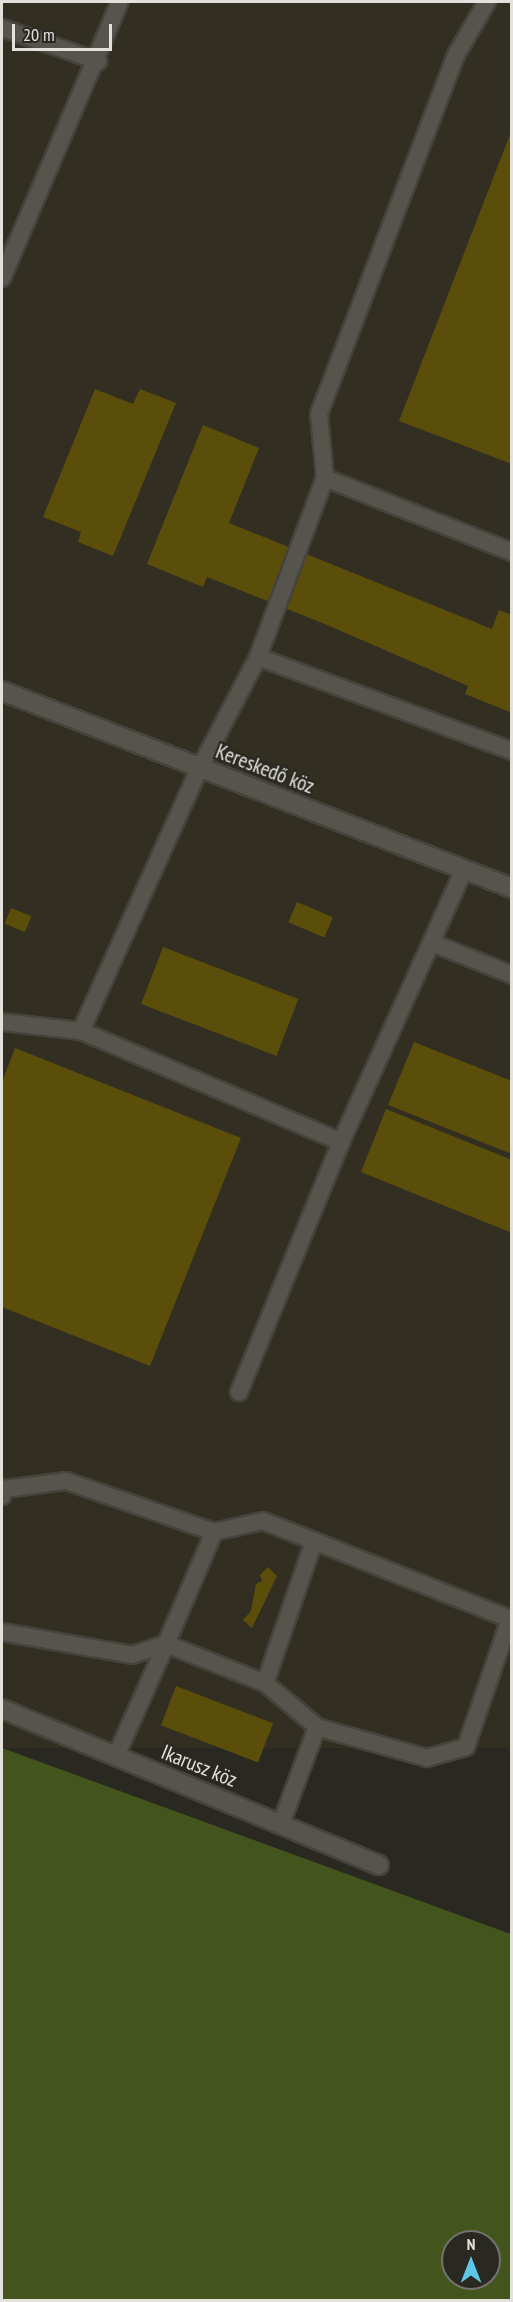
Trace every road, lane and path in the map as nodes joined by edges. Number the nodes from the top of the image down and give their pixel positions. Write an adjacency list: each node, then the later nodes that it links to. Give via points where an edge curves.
1 (120, 2): 4 (lane)
2 (487, 2): 6 (lane, via 456,55 319,414)
3 (2, 28): 4 (lane)
4 (98, 61): 5 (lane)
5 (2, 278)
6 (325, 478): 7 (lane); 8 (lane)
7 (512, 552)
8 (258, 657): 10 (lane); 11 (lane)
9 (2, 691): 11 (street, Kereskedő köz)
10 (512, 751)
11 (200, 768): 12 (street, Kereskedő köz); 17 (lane)
12 (464, 870): 13 (street, Kereskedő köz); 14 (lane)
13 (512, 888)
14 (435, 944): 15 (lane); 18 (lane)
15 (512, 975)
16 (2, 1022): 17 (lane)
17 (81, 1031): 18 (lane)
18 (341, 1142): 19 (lane)
19 (239, 1392)
20 (2, 1496): 21 (lane, via 5,1489 66,1481)
21 (214, 1532): 22 (lane, via 263,1521); 24 (lane)
22 (314, 1541): 25 (lane); 27 (lane, via 510,1619 466,1747 427,1758)
23 (2, 1632): 24 (lane, via 132,1655)
24 (166, 1644): 25 (lane); 28 (lane)
25 (265, 1683): 27 (lane)
26 (2, 1709): 28 (street, Ikarusz köz)
27 (317, 1727): 29 (lane)
28 (116, 1756): 29 (street, Ikarusz köz)
29 (281, 1824): 30 (street, Ikarusz köz)
30 (379, 1865)

